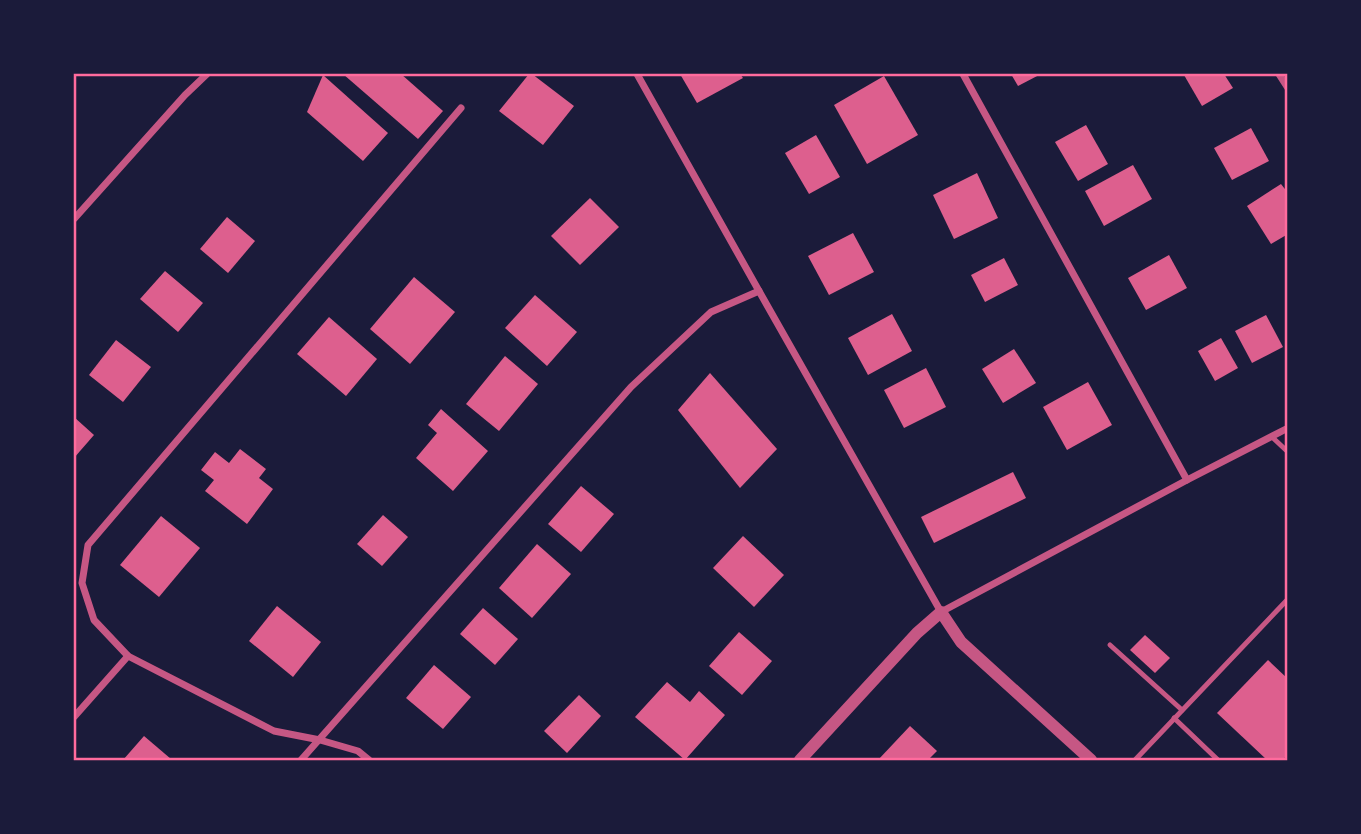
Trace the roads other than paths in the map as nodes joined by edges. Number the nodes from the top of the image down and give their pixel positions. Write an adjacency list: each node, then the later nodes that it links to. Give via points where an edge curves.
1 (207, 74): 7 (street)
2 (637, 74): 8 (street)
3 (963, 74): 12 (street)
4 (1279, 74): 5 (street)
5 (1287, 88)
6 (461, 108): 16 (street, via 88,545 82,583 94,620)
7 (74, 219)
8 (759, 291): 14 (street); 20 (street, via 711,312 631,387)
9 (1287, 428): 10 (street)
10 (1272, 437): 11 (lane); 12 (street)
11 (1287, 452)
12 (1187, 480): 14 (street)
13 (1287, 599): 17 (lane)
14 (941, 612): 23 (street, via 917,632); 24 (street, via 961,642)
15 (1110, 645): 17 (lane)
16 (128, 656): 18 (street); 20 (street, via 274,731)
17 (1182, 710): 19 (lane)
18 (74, 717)
19 (1174, 718): 25 (lane); 26 (lane)
20 (320, 740): 21 (street); 22 (street, via 358,751)
21 (301, 761)
22 (369, 761)
23 (800, 761)
24 (1091, 761)
25 (1135, 761)
26 (1218, 761)

